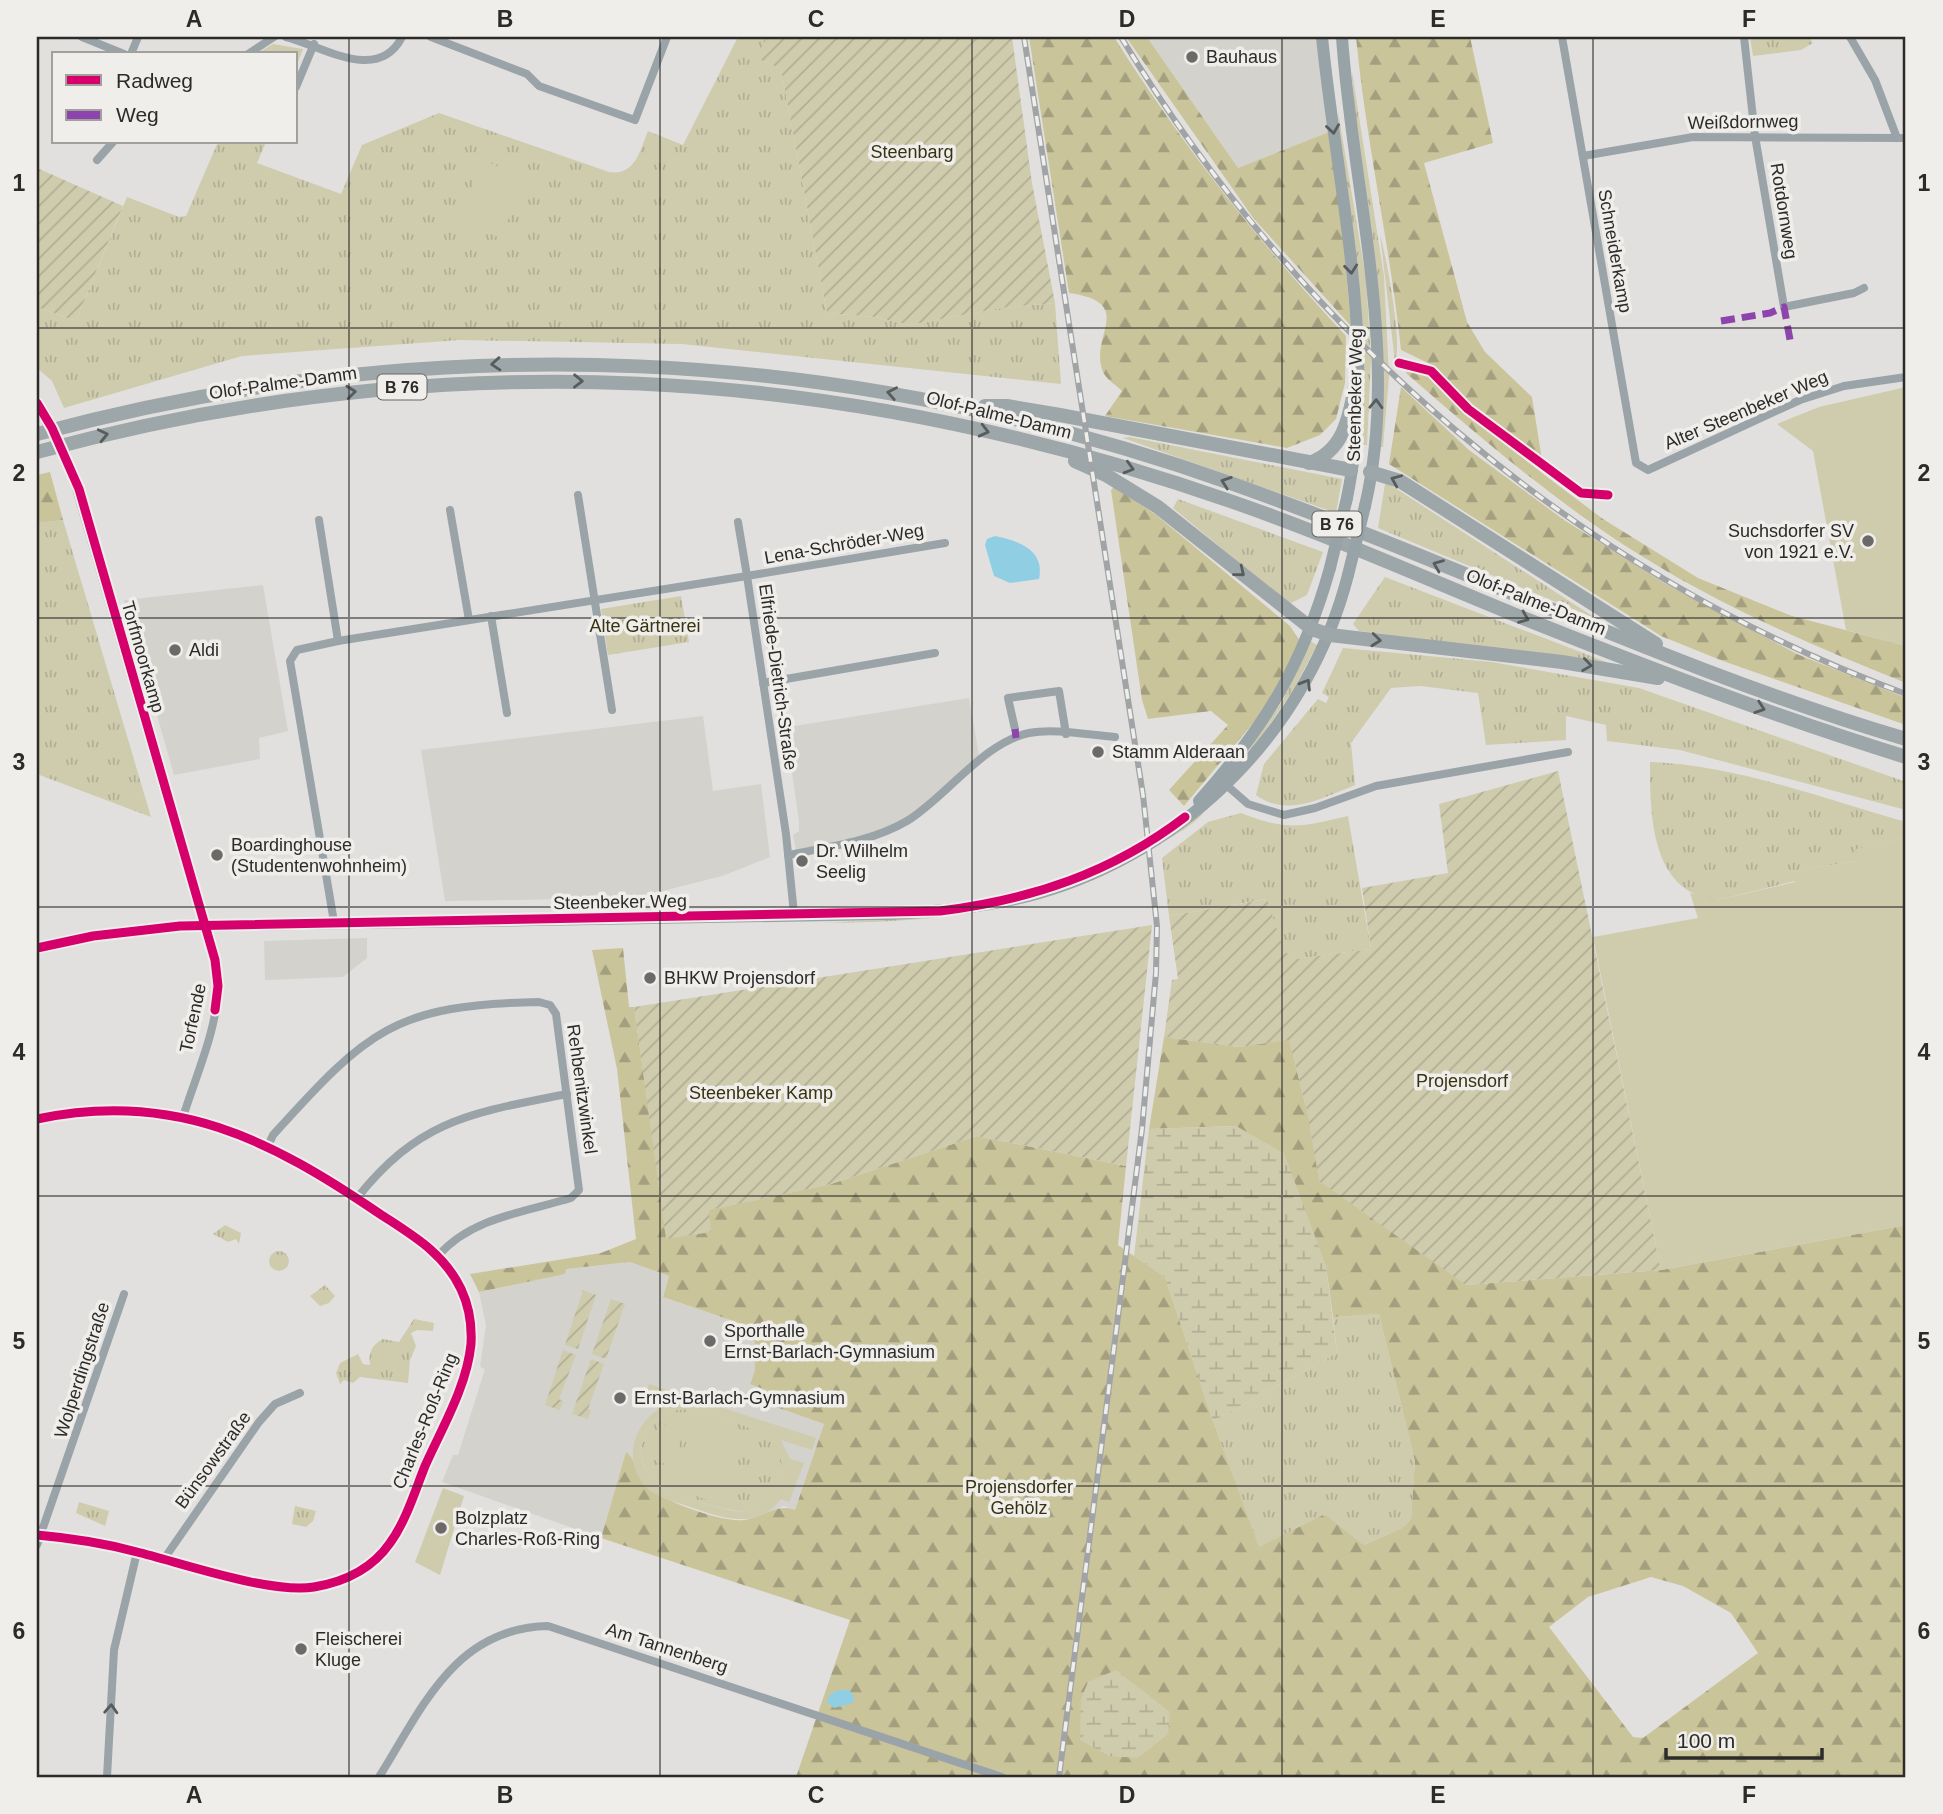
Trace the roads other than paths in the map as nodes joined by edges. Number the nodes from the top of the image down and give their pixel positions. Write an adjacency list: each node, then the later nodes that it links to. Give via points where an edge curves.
1 (82, 37): 13 (street)
2 (274, 37): 14 (street)
3 (286, 37): 12 (street)
4 (402, 37): 12 (street, via 388,54 372,61 344,57)
5 (431, 37): 6 (street, via 527,74 539,86 635,120)
6 (667, 37)
7 (1322, 37): 17 (main road, Steenbeker Weg)
8 (1342, 37): 16 (main road, Steenbeker Weg)
9 (1562, 37): 21 (street, Schneiderkamp)
10 (1744, 37): 18 (street, Rotdornweg)
11 (1850, 37): 19 (street)
12 (314, 44): 15 (street)
13 (119, 52)
14 (251, 52)
15 (298, 82)
16 (1348, 96): 17 (main road); 34 (main road, Steenbeker Weg, one-way to 16, via 1376,385 1374,315)
17 (1329, 98): 24 (main road, Steenbeker Weg, one-way to 24, via 1352,281)
18 (1755, 136): 19 (street, Weißdornweg); 21 (street, Weißdornweg, via 1693,137); 23 (street, Rotdornweg, via 1784,307)
19 (1902, 138)
20 (111, 144): 22 (street)
21 (1583, 156): 32 (street, Schneiderkamp)
22 (97, 160)
23 (1864, 288)
24 (1357, 377): 31 (highway, via 1341,438 1328,453); 33 (main road, Steenbeker Weg)
25 (1906, 377): 32 (street, Alter Steenbeker Weg, via 1844,386 1800,400 1648,470)
26 (38, 405): 63 (street, Torfmoorkamp, bridge, via 72,471)
27 (959, 406): 28 (highway, Olof-Palme-Damm / B 76, one-way to 28, via 770,375 623,364 515,363 253,386); 31 (highway, via 1007,406); 48 (highway, Olof-Palme-Damm / B 76, one-way to 27, via 1234,484 1072,433)
28 (37, 434)
29 (1039, 445): 30 (highway, Olof-Palme-Damm / B 76, one-way to 29, via 268,402 386,388 516,380 772,392 922,415); 44 (highway, one-way to 44, via 1106,475 1158,507); 50 (highway, Olof-Palme-Damm / B 76, one-way to 50, via 1133,468 1237,503)
30 (37, 452)
31 (1307, 463): 33 (highway)
32 (1640, 468)
33 (1351, 470): 34 (main road); 44 (main road, Steenbeker Weg, bridge)
34 (1370, 472): 45 (main road, Steenbeker Weg, bridge); 48 (highway, one-way to 34, via 1629,629 1401,481)
35 (578, 495): 41 (street)
36 (450, 510): 43 (street)
37 (319, 520): 46 (street)
38 (738, 522): 40 (street)
39 (945, 542): 40 (street, Lena-Schröder-Weg)
40 (747, 576): 41 (street, Elfriede-Dietrich-Straße); 49 (street, Elfriede-Dietrich-Straße)
41 (595, 600): 42 (street, Elfriede-Dietrich-Straße); 51 (street)
42 (491, 616): 43 (street, Elfriede-Dietrich-Straße); 52 (street)
43 (470, 620): 46 (street, Elfriede-Dietrich-Straße)
44 (1312, 629): 45 (highway); 59 (main road, Steenbeker Weg, via 1275,705)
45 (1330, 635): 50 (highway, one-way to 50, via 1562,662); 59 (main road, Steenbeker Weg, one-way to 45, via 1297,699)
46 (338, 641): 62 (street, Elfriede-Dietrich-Straße, via 301,648 290,661)
47 (935, 653): 49 (street)
48 (1706, 672): 56 (highway, Olof-Palme-Damm / B 76)
49 (764, 683): 60 (street, Elfriede-Dietrich-Straße)
50 (1696, 686): 58 (highway, Olof-Palme-Damm / B 76, one-way to 58)
51 (612, 710)
52 (507, 713)
53 (1015, 729): 54 (street, via 1008,698 1059,691)
54 (1066, 734): 55 (street); 60 (street, via 1029,733 1016,738 990,753 918,814 881,834)
55 (1115, 737)
56 (1906, 739)
57 (1568, 752): 59 (street, via 1376,786 1284,815 1255,807)
58 (1906, 757)
59 (1223, 781): 61 (main road, Steenbeker Weg, via 1185,817 1108,866 1053,888 1007,901 915,913)
60 (788, 855): 61 (street, Elfriede-Dietrich-Straße)
61 (794, 915): 62 (main road, Steenbeker Weg)
62 (334, 922): 63 (main road, Steenbeker Weg)
63 (204, 925): 64 (main road, Steenbeker Weg, via 93,936); 66 (street, Torfende, via 218,986)
64 (37, 948)
65 (567, 1094): 68 (street, Rehbenitzwinkel, via 556,1014 550,1005 463,1005 418,1015 362,1044 304,1100); 69 (street, via 478,1112 438,1127 390,1160); 70 (street, Rehbenitzwinkel, via 577,1193 472,1228)
66 (183, 1117): 67 (street, Charles-Roß-Ring, via 112,1111); 68 (street, Charles-Roß-Ring)
67 (37, 1119)
68 (268, 1146): 69 (street, Charles-Roß-Ring)
69 (357, 1198): 70 (street, Charles-Roß-Ring)
70 (439, 1255): 76 (street, Charles-Roß-Ring, via 467,1304 471,1347 417,1486 391,1543 378,1558 351,1577 310,1588 274,1585)
71 (124, 1294): 73 (street, Wolperdingstraße)
72 (300, 1393): 76 (street, Bünsowstraße, via 275,1404 259,1422)
73 (39, 1535): 74 (street, Wolperdingstraße); 75 (street, Charles-Roß-Ring)
74 (37, 1545)
75 (138, 1552): 76 (street, Charles-Roß-Ring); 77 (street, one-way to 75, via 114,1650)
76 (164, 1559)
77 (107, 1777)
78 (379, 1777): 79 (street, Am Tannenberg, via 455,1662 505,1634 548,1626)
79 (1002, 1777)

